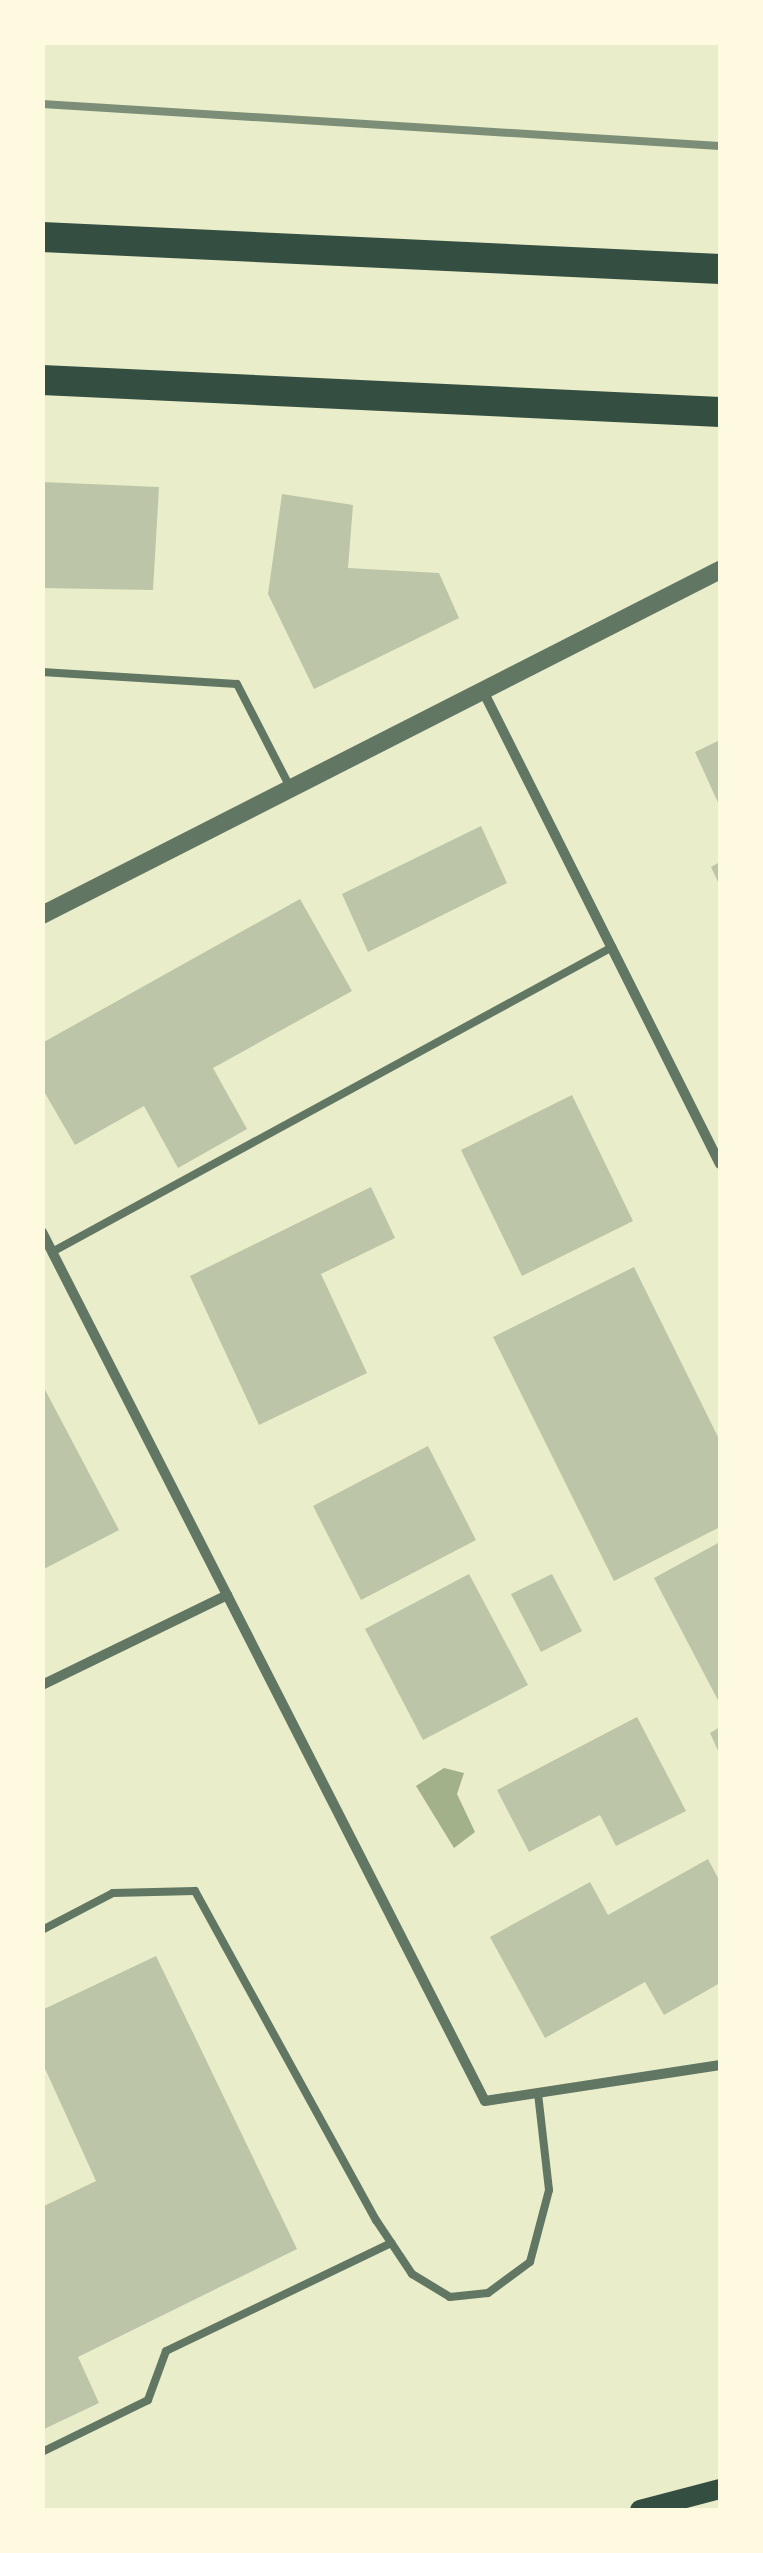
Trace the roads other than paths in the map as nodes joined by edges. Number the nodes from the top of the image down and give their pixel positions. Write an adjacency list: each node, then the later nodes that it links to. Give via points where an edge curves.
1 (42, 237): 2 (highway)
2 (720, 269)
3 (42, 380): 4 (highway)
4 (716, 412)
5 (720, 570): 7 (street)
6 (42, 672): 8 (lane, via 236,684)
7 (484, 691): 8 (street); 10 (street)
8 (291, 789): 9 (street)
9 (42, 915)
10 (612, 947): 11 (street); 13 (lane, via 268,1128 110,1228)
11 (720, 1164)
12 (42, 1232): 13 (street)
13 (52, 1252): 14 (street)
14 (227, 1595): 15 (street); 18 (street, via 485,2101)
15 (42, 1685)
16 (42, 1930): 19 (lane, via 112,1893 194,1890)
17 (720, 2065): 18 (street)
18 (538, 2093): 19 (lane, via 549,2190 530,2262 488,2293 450,2297 412,2274)
19 (391, 2243): 20 (lane, via 166,2351 148,2400)
20 (42, 2452)
21 (720, 2489): 22 (main road)
22 (640, 2510)

